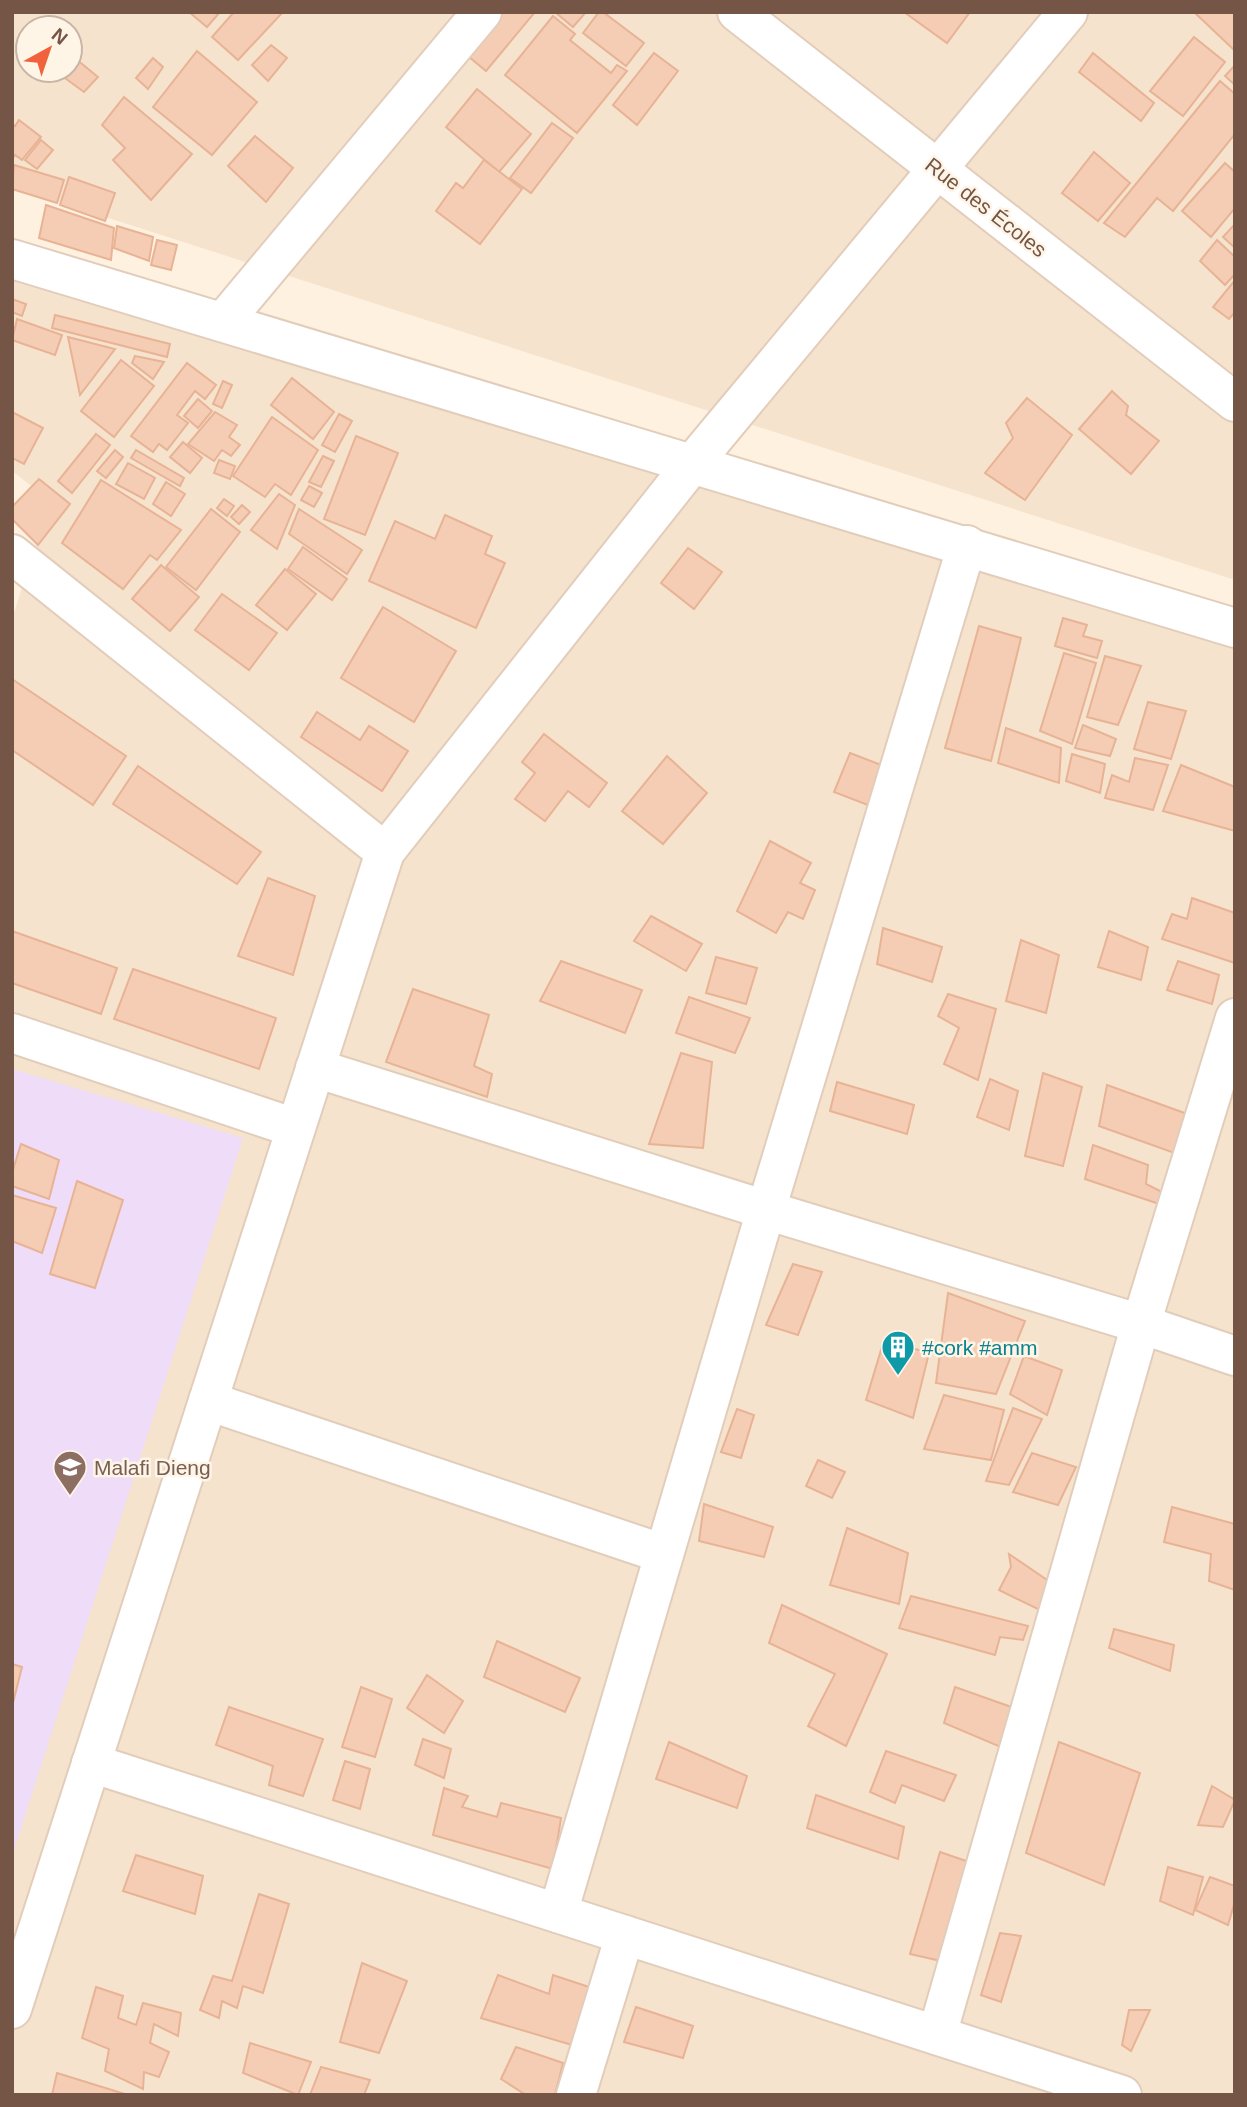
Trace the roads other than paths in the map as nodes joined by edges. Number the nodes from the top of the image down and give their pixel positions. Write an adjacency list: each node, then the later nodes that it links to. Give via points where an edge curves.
1 (482, 12): 6 (street)
2 (737, 12): 4 (street, Rue des Écoles)
3 (1068, 12): 4 (street)
4 (938, 170): 7 (street, Rue des Écoles); 8 (street)
5 (12, 259): 6 (street)
6 (223, 322): 8 (street)
7 (1235, 402)
8 (693, 463): 9 (street); 12 (street)
9 (967, 545): 11 (street); 17 (street)
10 (12, 554): 12 (street)
11 (1235, 628)
12 (385, 852): 15 (street)
13 (1235, 1018): 18 (street)
14 (12, 1033): 16 (street)
15 (315, 1068): 16 (street); 17 (street)
16 (295, 1128): 20 (street)
17 (766, 1210): 18 (street); 21 (street)
18 (1141, 1324): 19 (street); 26 (street)
19 (1235, 1356)
20 (208, 1401): 21 (street); 22 (street)
21 (664, 1554): 23 (street)
22 (91, 1763): 23 (street); 25 (street)
23 (558, 1913): 24 (street)
24 (625, 1935): 26 (street); 27 (street)
25 (12, 2008)
26 (937, 2035): 28 (street)
27 (576, 2095)
28 (1122, 2095)

